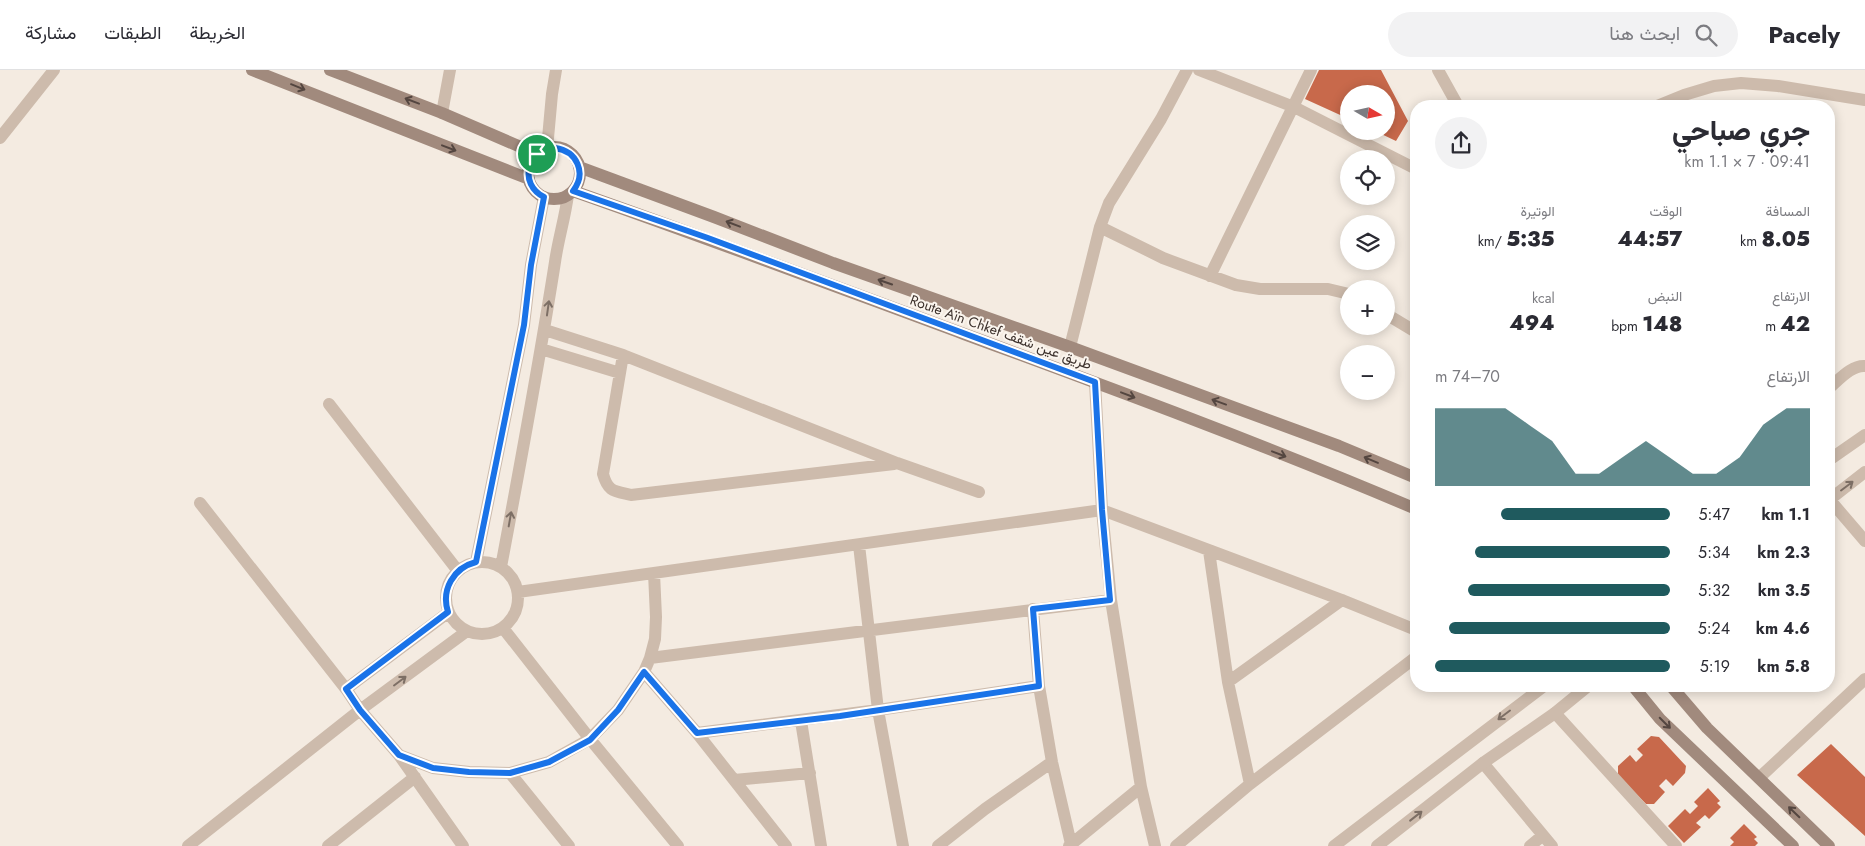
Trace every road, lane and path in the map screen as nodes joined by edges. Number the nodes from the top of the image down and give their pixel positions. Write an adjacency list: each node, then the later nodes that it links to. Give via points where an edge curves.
1 (54, 70): 15 (street)
2 (252, 70): 19 (main road, one-way to 19)
3 (330, 70): 14 (main road, one-way to 3)
4 (450, 70): 14 (street)
5 (556, 70): 16 (street)
6 (1187, 70): 22 (street, via 1109,203)
7 (1199, 70): 13 (street)
8 (1311, 70): 13 (street)
9 (1438, 70): 10 (street)
10 (1455, 100)
11 (1673, 100): 12 (street, via 1714,86 1741,83)
12 (1865, 100)
13 (1294, 107): 17 (street); 23 (street)
14 (442, 113): 16 (main road)
15 (0, 138)
16 (542, 151): 18 (main road, via 558,148 568,152); 19 (main road, via 530,165)
17 (1410, 166)
18 (579, 167): 20 (main road, via 579,180); 28 (main road, Route Aïn Chkef طريق عين شقف, one-way to 18, via 833,263)
19 (529, 179): 21 (main road, via 535,191)
20 (570, 193): 21 (main road, via 558,199); 27 (street, one-way to 20, via 555,260); 33 (main road, Route Aïn Chkef طريق عين شقف, via 708,238)
21 (544, 197): 50 (street, via 524,325)
22 (1100, 227): 23 (street, via 1163,258); 28 (street)
23 (1210, 276): 24 (street, via 1260,289)
24 (1340, 292)
25 (1395, 319): 26 (street)
26 (1410, 328)
27 (545, 330): 29 (street); 30 (street)
28 (1070, 347): 40 (main road, Route Aïn Chkef طريق عين شقف, one-way to 28)
29 (541, 349): 32 (street); 51 (street, one-way to 29)
30 (623, 355): 32 (street); 38 (street)
31 (1865, 366): 34 (street, via 1852,369)
32 (620, 373): 38 (street, via 603,474 613,491 631,495)
33 (1095, 382): 44 (main road, Route Aïn Chkef طريق عين شقف, one-way to 44); 46 (street)
34 (1835, 383)
35 (329, 404): 52 (street)
36 (1865, 435): 37 (street)
37 (1835, 456)
38 (897, 463): 41 (street)
39 (1865, 472): 42 (street, one-way to 39)
40 (1410, 476)
41 (980, 492)
42 (1835, 494)
43 (200, 503): 69 (street)
44 (1410, 506)
45 (1835, 506): 47 (street)
46 (1102, 510): 48 (street); 49 (street); 55 (street)
47 (1865, 541)
48 (858, 545): 53 (street); 61 (street)
49 (1209, 551): 56 (street); 67 (street)
50 (476, 562): 51 (street); 52 (street)
51 (501, 567): 54 (street, via 511,576)
52 (458, 571): 58 (street, via 446,593)
53 (654, 573): 54 (street); 63 (street, via 656,632)
54 (518, 592): 59 (street, via 517,610)
55 (1110, 600): 57 (street); 89 (street)
56 (1342, 600): 60 (street); 67 (street)
57 (1033, 609): 61 (street); 68 (street)
58 (448, 612): 62 (street, via 454,622); 69 (street)
59 (503, 628): 62 (street, via 483,635); 79 (street)
60 (1410, 628)
61 (869, 630): 63 (street); 75 (street)
62 (467, 632): 74 (street, one-way to 62)
63 (650, 658): 65 (street)
64 (1410, 662): 88 (street)
65 (644, 672): 78 (street); 79 (street, via 618,710)
66 (1865, 679): 86 (street)
67 (1228, 682): 88 (street)
68 (1039, 686): 75 (street); 81 (street)
69 (346, 689): 74 (street)
70 (1536, 692): 103 (street, one-way to 103)
71 (1581, 692): 76 (street)
72 (1638, 692): 108 (main road, one-way to 108, via 1660,719)
73 (1676, 692): 86 (main road, via 1707,728)
74 (360, 710): 80 (street); 92 (street)
75 (878, 710): 77 (street); 99 (street)
76 (1555, 713): 82 (street); 107 (street)
77 (801, 721): 78 (street); 84 (street)
78 (697, 733): 87 (street)
79 (590, 740): 83 (street, via 549,762); 96 (street)
80 (399, 755): 83 (street, via 433,768); 85 (street)
81 (1052, 762): 91 (street); 100 (street)
82 (1483, 763): 90 (street); 104 (street, one-way to 82)
83 (510, 773): 95 (street)
84 (810, 773): 87 (street); 98 (street)
85 (415, 777): 93 (street); 94 (street)
86 (1759, 778): 109 (main road, one-way to 86)
87 (734, 780): 97 (street)
88 (1250, 784): 102 (street)
89 (1141, 787): 91 (street); 101 (street)
90 (1542, 836): 105 (street); 106 (street)
91 (1070, 845)
92 (188, 846)
93 (328, 846)
94 (462, 846)
95 (569, 846)
96 (678, 846)
97 (786, 846)
98 (821, 846)
99 (903, 846)
100 (938, 846)
101 (1155, 846)
102 (1176, 846)
103 (1334, 846)
104 (1377, 846)
105 (1530, 846)
106 (1552, 846)
107 (1676, 846)
108 (1793, 846)
109 (1829, 846)

